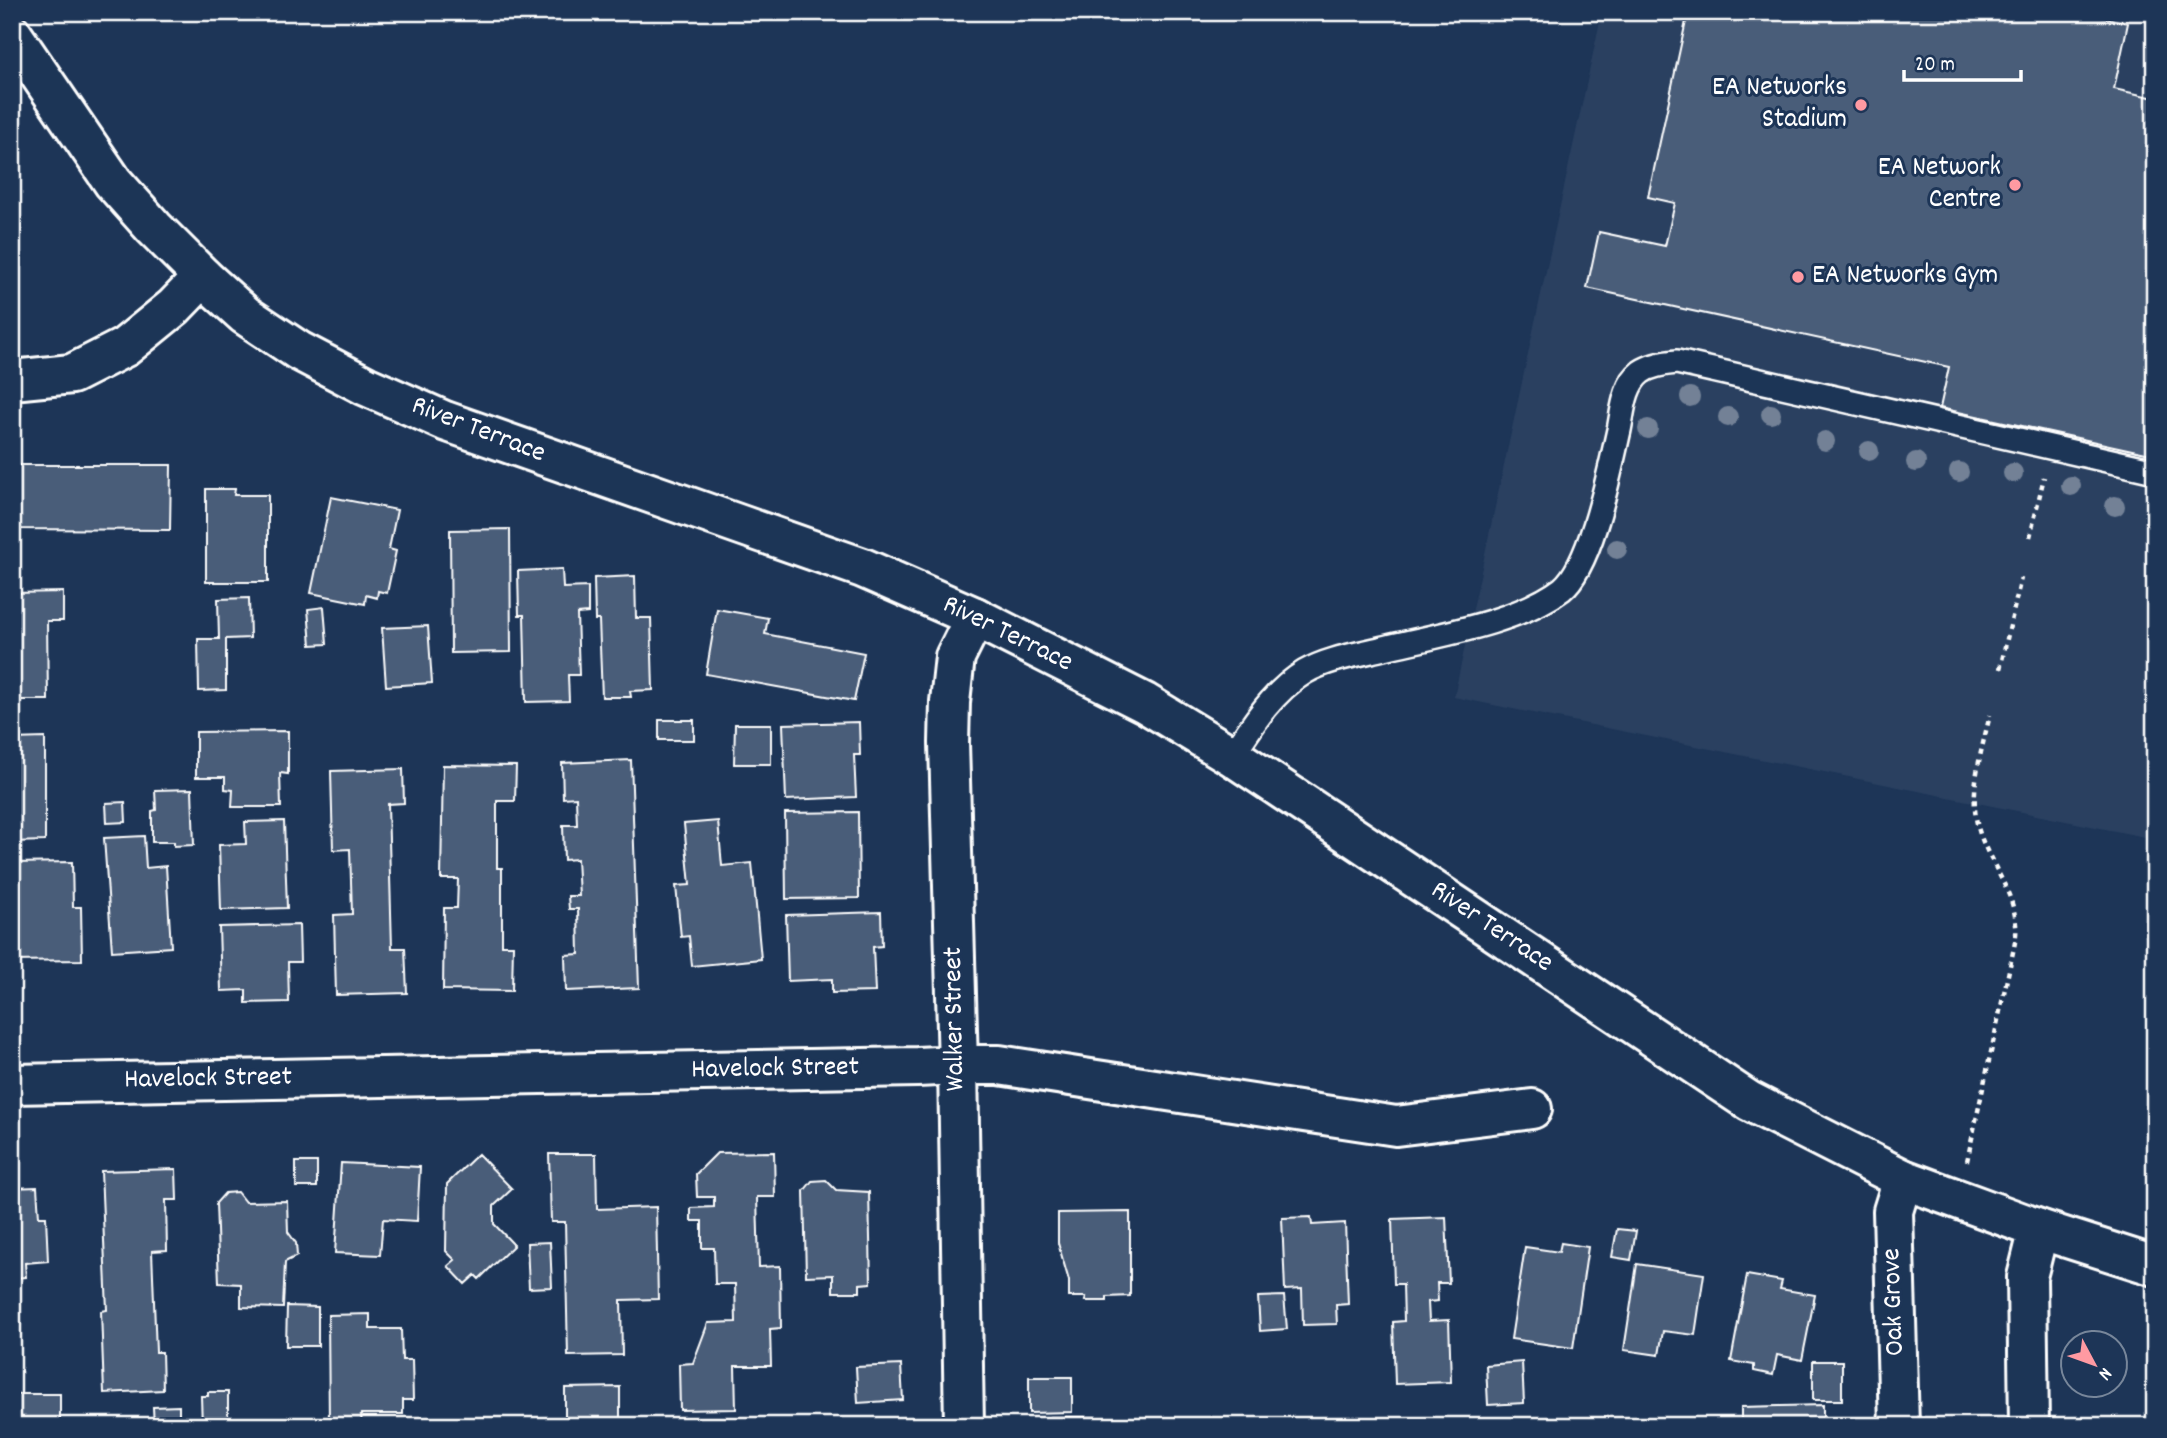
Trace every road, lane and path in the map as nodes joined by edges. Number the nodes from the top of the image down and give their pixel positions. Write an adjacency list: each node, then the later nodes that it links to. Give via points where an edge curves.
1 (12, 34): 2 (street, River Terrace, via 113,182)
2 (203, 277): 3 (street, via 125,347 72,374); 8 (street, River Terrace, via 244,315 299,351 445,421 863,568)
3 (12, 380)
4 (2046, 471): 6 (path)
5 (2155, 471): 11 (lane, via 1677,362 1660,364 1641,372 1628,388 1594,529 1564,587 1537,606 1511,615 1337,659 1305,672 1255,719)
6 (2031, 537)
7 (2021, 578): 9 (path)
8 (975, 617): 11 (street, River Terrace, via 1145,703); 12 (street, Walker Street, via 956,657 950,702)
9 (2000, 669)
10 (1990, 715): 16 (path, via 1975,785 1976,819 2012,902 2017,926)
11 (1232, 756): 15 (street, River Terrace, via 1749,1101)
12 (957, 1065): 13 (street, Havelock Street); 14 (street, Havelock Street, via 999,1065 1396,1126); 19 (street, Walker Street)
13 (12, 1084)
14 (1532, 1109)
15 (1903, 1179): 16 (street, River Terrace); 20 (street, Oak Grove, via 1893,1212)
16 (1959, 1199): 17 (street, River Terrace)
17 (2039, 1229): 18 (street, River Terrace); 21 (street, via 2027,1277)
18 (2155, 1266)
19 (964, 1426)
20 (1899, 1426)
21 (2029, 1426)

